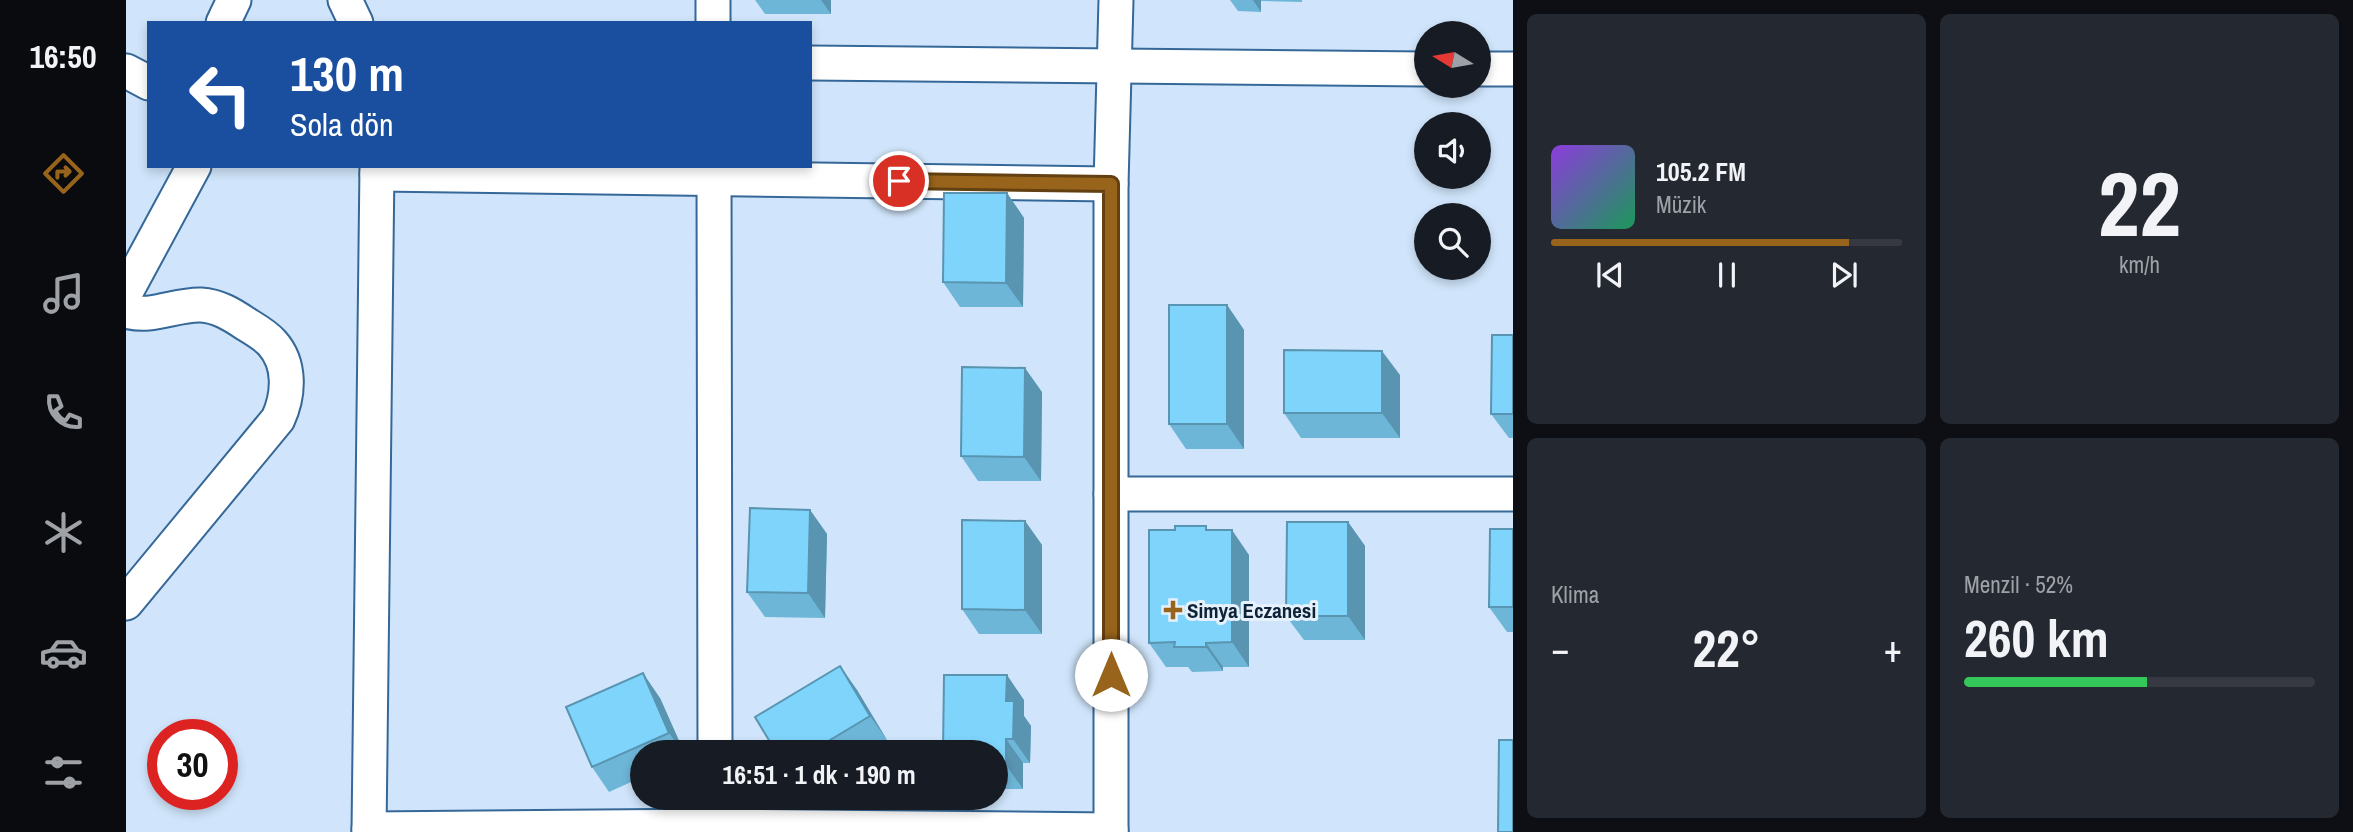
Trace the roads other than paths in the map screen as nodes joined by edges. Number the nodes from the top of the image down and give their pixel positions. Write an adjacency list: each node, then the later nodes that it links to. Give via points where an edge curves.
1 (234, 0): 5 (street)
2 (345, 0): 6 (street)
3 (713, 0): 7 (street)
4 (1116, 0): 9 (street)
5 (224, 21)
6 (355, 21)
7 (713, 21)
8 (812, 63): 9 (street)
9 (1114, 66): 10 (street); 18 (street)
10 (1414, 69)
11 (1491, 69): 12 (street)
12 (1513, 69)
13 (126, 71): 14 (street)
14 (147, 82)
15 (193, 168): 19 (street)
16 (377, 170): 17 (street); 26 (street)
17 (714, 173): 18 (street); 24 (street)
18 (1111, 184): 21 (street)
19 (126, 292)
20 (126, 310): 23 (street, via 146,314 187,305 225,310 272,342 284,364 287,386 278,419)
21 (1111, 494): 22 (street); 27 (street)
22 (1513, 494)
23 (126, 603)
24 (715, 740)
25 (715, 819): 26 (street); 27 (street)
26 (369, 831)
27 (1111, 831)

